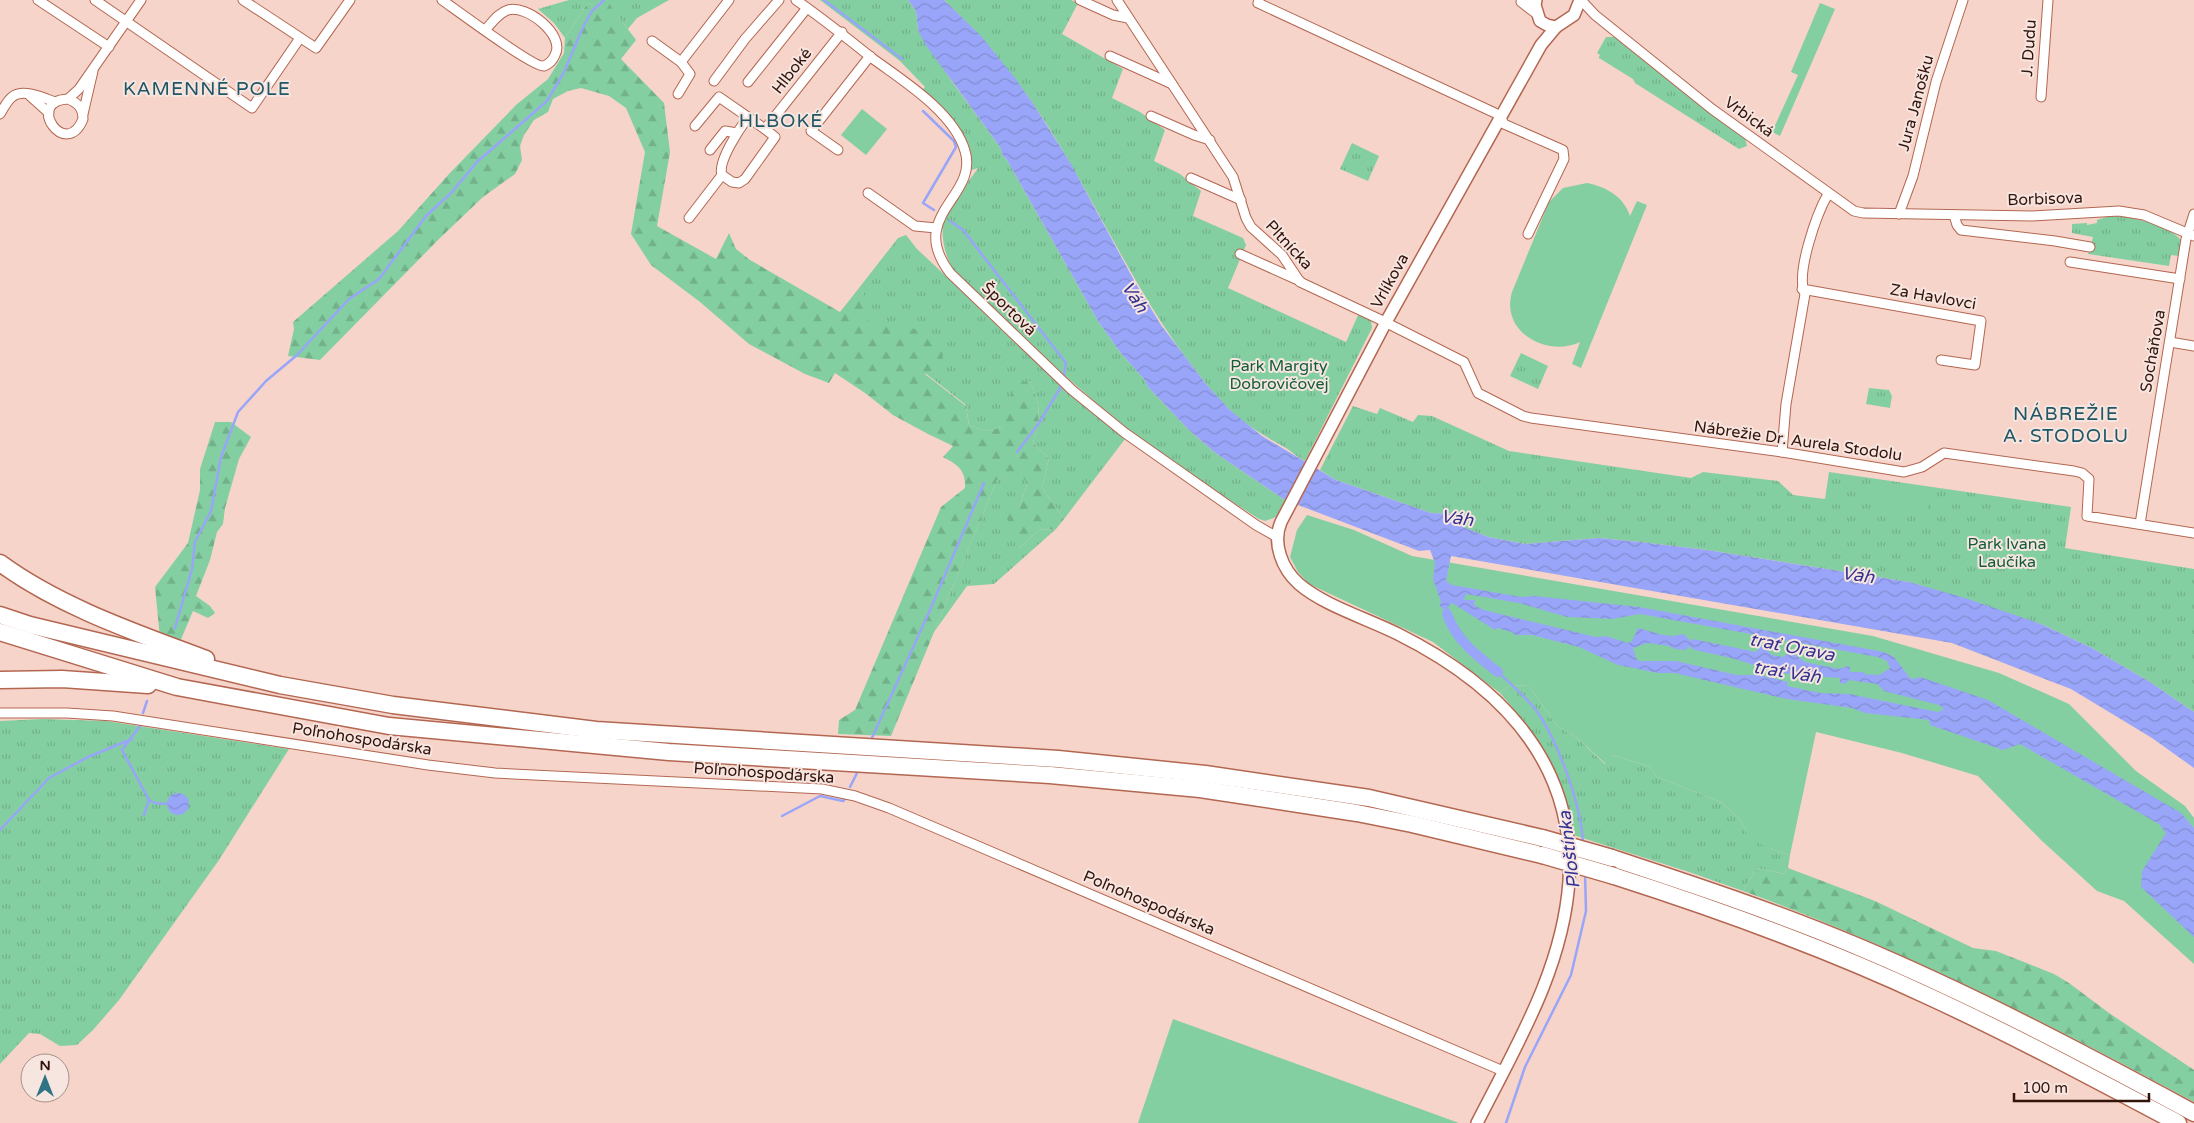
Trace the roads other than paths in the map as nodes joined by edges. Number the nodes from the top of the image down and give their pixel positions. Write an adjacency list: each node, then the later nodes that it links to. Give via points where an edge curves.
1 (38, 0): 30 (street)
2 (94, 0): 23 (street)
3 (141, 0): 23 (street)
4 (243, 0): 27 (street)
5 (350, 0): 27 (street, via 316,48)
6 (442, 0): 25 (street)
7 (730, 0): 33 (street)
8 (779, 0): 35 (street)
9 (796, 0): 18 (street)
10 (1080, 0): 21 (street)
11 (1117, 0): 21 (street, Pltnícka)
12 (1259, 0): 47 (street, via 1258,3)
13 (1536, 0): 22 (street)
14 (1580, 0): 19 (street); 20 (street, Vrbická)
15 (1963, 0): 60 (street, Jura Janošku, via 1936,82 1913,176)
16 (2048, 0): 40 (street, J. Dudu)
17 (1523, 1): 22 (street)
18 (807, 8): 26 (street); 36 (street, Hlboké)
19 (1574, 15): 20 (street); 24 (street, Vrlíkova)
20 (1595, 15): 58 (street, Vrbická, via 1712,109)
21 (1128, 18): 37 (street, Pltnícka)
22 (1539, 18): 24 (street); 29 (street)
23 (127, 22): 27 (street, via 252,108); 30 (street)
24 (1556, 27): 29 (street, Vrlíkova)
25 (485, 30): 25 (street, via 539,65 547,65 558,48 550,30 517,9 504,12)
26 (842, 32): 31 (street); 50 (street, Hlboké)
27 (300, 38)
28 (652, 41): 33 (street)
29 (1541, 45): 47 (street, Vrlíkova)
30 (109, 47): 34 (street)
31 (870, 56): 54 (street, via 811,131); 64 (street, via 939,111 956,131 966,152 963,179 943,210)
32 (1110, 56): 37 (street)
33 (681, 62): 38 (street, via 690,74)
34 (95, 66): 41 (street); 45 (street)
35 (714, 81)
36 (748, 82)
37 (1172, 84): 52 (street, Pltnícka)
38 (678, 94)
39 (28, 95): 42 (street); 43 (street); 44 (street, via 11,98)
40 (2041, 98)
41 (68, 99): 42 (street); 45 (street, via 80,107)
42 (55, 102): 43 (street)
43 (48, 113): 45 (street, via 49,122 61,133 76,130)
44 (0, 114)
45 (83, 114)
46 (1151, 116): 52 (street)
47 (1500, 116): 65 (street, via 1504,124 1560,148 1564,153); 73 (street, Vrlíkova)
48 (748, 117): 49 (street, via 719,98); 50 (street); 51 (street)
49 (695, 126)
50 (765, 129): 55 (street, via 775,137 745,179 739,184)
51 (737, 133): 53 (street, via 726,131); 55 (street, via 722,166)
52 (1210, 140): 59 (street, Pltnícka, via 1233,176)
53 (710, 150)
54 (838, 150)
55 (722, 175): 63 (street)
56 (1191, 178): 59 (street)
57 (868, 193): 64 (street, via 915,226)
58 (1828, 194): 60 (street, Vrbická, via 1863,214); 72 (street, via 1815,218)
59 (1241, 200): 71 (street, Pltnícka, via 1251,227 1282,255)
60 (1899, 214): 62 (street, Borbisova)
61 (2194, 214): 66 (street, Socháňova)
62 (1954, 215): 66 (street, Borbisova, via 2032,216 2119,211 2144,215); 67 (street, via 1961,230)
63 (689, 218)
64 (936, 228): 80 (street, Športová, via 937,248 950,273 1072,390 1132,438)
65 (1528, 234)
66 (2191, 235): 70 (street, Socháňova)
67 (2090, 247)
68 (1240, 254): 71 (street)
69 (2070, 262): 70 (street)
70 (2180, 279): 74 (street, Socháňova)
71 (1300, 282): 73 (street, Pltnícka)
72 (1802, 289): 76 (street, Za Havlovci, via 1981,321 1975,364); 77 (street, via 1805,294 1786,404)
73 (1386, 322): 77 (street, Nábrežie Dr. Aurela Stodolu, via 1464,362 1478,393 1523,416); 80 (street, Vrlíkova, via 1286,513)
74 (2170, 342): 75 (street); 78 (street, Socháňova)
75 (2194, 346)
76 (1941, 360)
77 (1782, 452): 78 (street, Nábrežie Dr. Aurela Stodolu, via 1904,472 1922,467 1941,453 1952,453 2082,473 2089,479 2087,516)
78 (2140, 524): 79 (street, Nábrežie Dr. Aurela Stodolu)
79 (2194, 533)
80 (1277, 537): 88 (street, via 1282,561 1299,585 1431,651 1466,673 1493,696 1528,736 1553,779 1564,814 1569,855 1564,918 1546,981)
81 (0, 563): 85 (highway, via 37,587 116,625)
82 (0, 615): 85 (highway)
83 (0, 632): 86 (highway)
84 (0, 680): 86 (highway, via 62,679)
85 (280, 685): 89 (highway, bridge, via 393,706 596,730 1058,759 1253,780 1369,798 1542,838 1765,910 1854,945 2010,1016)
86 (177, 687): 91 (highway, bridge, via 389,726 669,752 1050,775 1252,796 1412,824 1614,876 1769,929 1927,995)
87 (0, 713): 88 (street, Poľnohospodárska, via 113,716 496,773 822,789 845,793 889,808)
88 (1503, 1071): 90 (street)
89 (2194, 1113)
90 (1478, 1123)
91 (2178, 1123)

